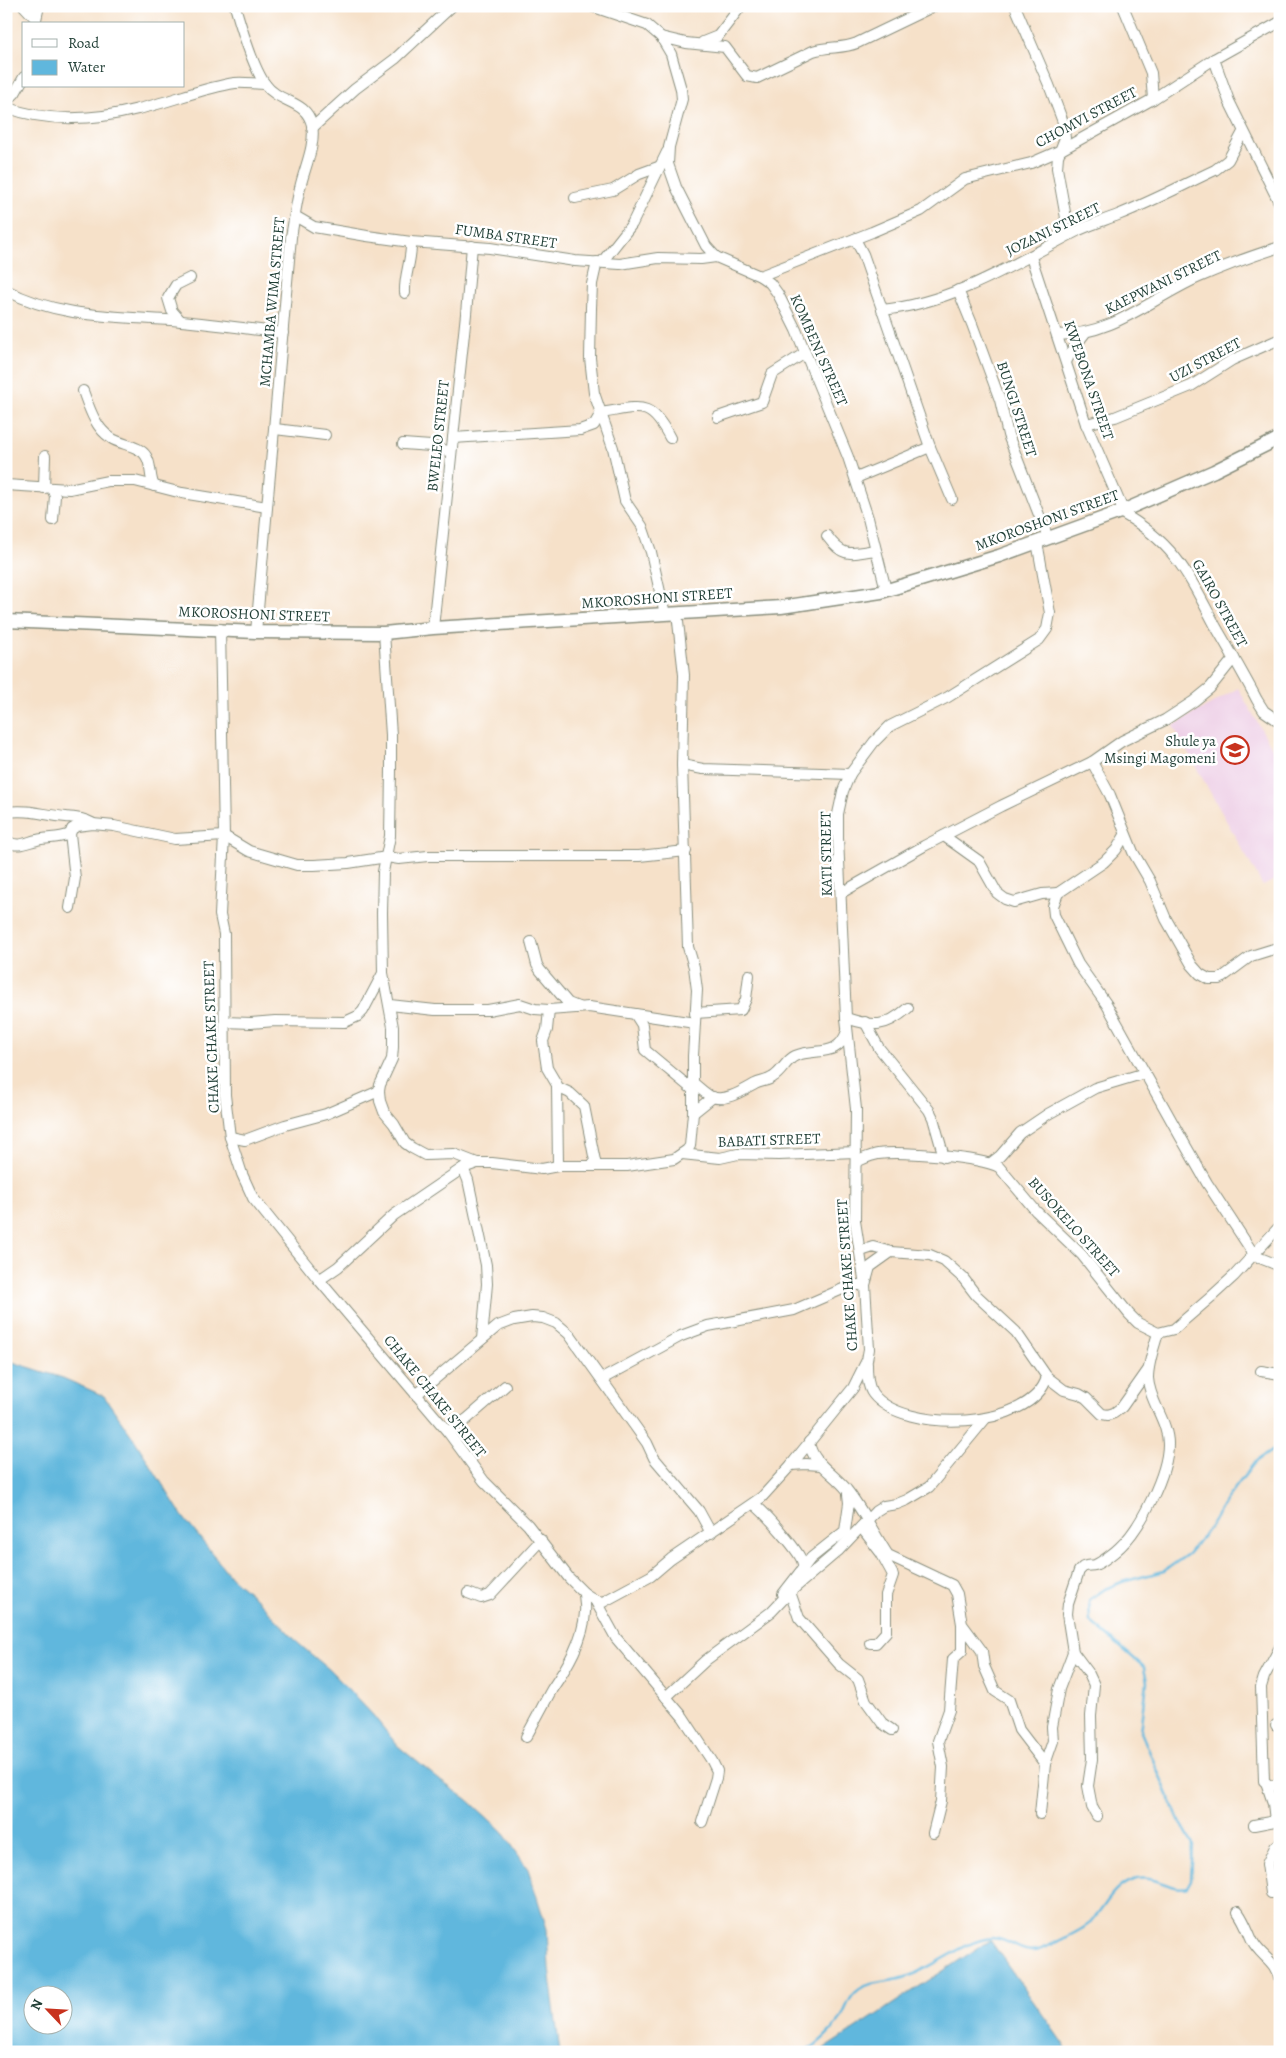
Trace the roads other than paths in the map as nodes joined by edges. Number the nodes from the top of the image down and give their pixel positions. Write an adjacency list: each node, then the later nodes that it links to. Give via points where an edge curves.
1 (24, 6): 10 (street)
2 (39, 6): 10 (street)
3 (235, 6): 16 (street)
4 (452, 6): 20 (street, via 395,59 355,89)
5 (591, 6): 12 (street, via 642,22)
6 (740, 6): 13 (street, via 718,36)
7 (934, 6): 13 (street, via 857,43 813,51 757,78 747,76 725,47)
8 (1015, 6): 23 (street, via 1063,122 1065,138)
9 (1123, 6): 17 (street, via 1151,73)
10 (36, 21)
11 (1280, 22): 14 (street, CHOMVI STREET)
12 (661, 37): 13 (street); 22 (street, via 676,66 682,99)
13 (695, 44)
14 (1214, 59): 17 (street, CHOMVI STREET); 21 (street)
15 (22, 81): 18 (street)
16 (265, 84): 19 (street, via 236,83 215,87 109,116 48,117 24,114); 20 (street, via 274,93 300,106 309,115)
17 (1153, 99): 23 (street, CHOMVI STREET)
18 (6, 102)
19 (6, 107)
20 (312, 128): 27 (street, MCHAMBA WIMA STREET, via 312,142)
21 (1244, 132): 26 (street); 30 (street, JOZANI STREET, via 1228,160 1215,170)
22 (669, 149): 24 (street); 33 (street, via 668,164 676,187 706,246)
23 (1061, 150): 28 (street, CHOMVI STREET, via 1031,163 965,179 921,211); 30 (street, via 1056,162 1066,218)
24 (660, 166): 25 (street, via 639,174 614,190); 35 (street, via 632,224)
25 (575, 198)
26 (1280, 204)
27 (295, 216): 29 (street, FUMBA STREET, via 314,227); 43 (street, MCHAMBA WIMA STREET)
28 (855, 239): 36 (street, CHOMVI STREET); 41 (street)
29 (411, 242): 31 (street, FUMBA STREET); 40 (street)
30 (1056, 242): 34 (street, JOZANI STREET)
31 (472, 246): 35 (street, FUMBA STREET, via 575,262); 55 (street, BWELEO STREET)
32 (1280, 247): 44 (street, KAEPWANI STREET, via 1197,278 1115,324)
33 (716, 257): 35 (street, FUMBA STREET, via 658,258 620,264); 36 (street, KOMBENI STREET)
34 (1031, 257): 39 (street, JOZANI STREET); 45 (street, KWEBONA STREET)
35 (599, 262): 50 (street, via 592,293 590,358 594,393)
36 (760, 276): 47 (street, KOMBENI STREET, via 778,294)
37 (190, 278): 42 (street, via 176,286 168,298 172,311)
38 (6, 290): 42 (street, via 26,301 60,310)
39 (958, 290): 41 (street, JOZANI STREET, via 903,308); 71 (street, BUNGI STREET, via 1000,400 1008,436)
40 (406, 293)
41 (882, 310): 59 (street)
42 (181, 321): 43 (street)
43 (283, 332): 53 (street, MCHAMBA WIMA STREET)
44 (1085, 333): 45 (street, KAEPWANI STREET); 48 (street)
45 (1057, 335): 48 (street, KWEBONA STREET)
46 (1280, 339): 52 (street, UZI STREET, via 1232,360 1191,386 1115,417)
47 (805, 353): 51 (street, via 772,374 762,402); 62 (street, KOMBENI STREET)
48 (1066, 362): 52 (street, KWEBONA STREET)
49 (83, 391): 64 (street, via 100,428 118,442 146,455)
50 (601, 413): 55 (street, via 594,425 580,430); 56 (street, via 634,408 650,410 656,414); 74 (street, via 625,501 642,526)
51 (718, 417)
52 (1086, 424): 68 (street, KWEBONA STREET)
53 (275, 429): 54 (street); 67 (street, MCHAMBA WIMA STREET)
54 (325, 435)
55 (453, 438): 60 (street, BWELEO STREET)
56 (670, 438)
57 (1280, 438): 68 (street, MKOROSHONI STREET)
58 (403, 444): 60 (street, via 431,446)
59 (930, 447): 62 (street); 66 (street)
60 (451, 452): 76 (street, BWELEO STREET)
61 (45, 456): 65 (street)
62 (856, 478): 72 (street, KOMBENI STREET)
63 (6, 485): 65 (street)
64 (154, 486): 65 (street, via 125,480); 67 (street)
65 (53, 491): 69 (street)
66 (952, 499)
67 (267, 507): 78 (street, MCHAMBA WIMA STREET)
68 (1122, 511): 71 (street, MKOROSHONI STREET); 80 (street, GAIRO STREET, via 1179,560)
69 (53, 520)
70 (828, 536): 72 (street, via 841,552 853,554)
71 (1042, 540): 73 (street, MKOROSHONI STREET); 84 (street, KATI STREET, via 1050,613 1047,629 1040,640 948,697 890,726 864,753)
72 (875, 550): 73 (street, KOMBENI STREET)
73 (886, 590): 74 (street, MKOROSHONI STREET, via 781,607)
74 (671, 613): 76 (street, MKOROSHONI STREET); 83 (street, via 684,675)
75 (6, 621): 77 (street, MKOROSHONI STREET)
76 (433, 628): 79 (street, MKOROSHONI STREET)
77 (220, 629): 78 (street, MKOROSHONI STREET); 89 (street, CHAKE CHAKE STREET)
78 (256, 632): 79 (street, MKOROSHONI STREET)
79 (384, 633): 93 (street, via 391,735 391,821)
80 (1234, 658): 81 (street, GAIRO STREET, via 1264,711); 82 (street, via 1210,688 1194,701)
81 (1280, 722)
82 (1092, 762): 88 (street); 90 (street)
83 (682, 765): 84 (street, via 703,769); 92 (street)
84 (850, 774): 94 (street, KATI STREET, via 838,814)
85 (6, 812): 86 (street, via 40,812)
86 (93, 824): 87 (street, via 75,827); 89 (street, via 175,839)
87 (70, 834): 91 (street, via 24,844); 96 (street, via 75,878)
88 (1125, 835): 95 (street, via 1104,862); 98 (street, via 1170,925 1200,974 1209,979 1220,978 1251,956)
89 (224, 836): 93 (street, via 249,851 297,865 348,863); 108 (street, CHAKE CHAKE STREET, via 220,915 224,934)
90 (944, 836): 94 (street); 95 (street, via 979,861 997,893 1005,899 1014,902)
91 (8, 842)
92 (686, 850): 93 (street, via 639,856); 106 (street, via 688,947 697,990)
93 (387, 857): 99 (street, via 382,897)
94 (841, 893): 107 (street, KATI STREET)
95 (1058, 893): 111 (street, via 1053,906 1054,915 1064,936)
96 (70, 908)
97 (531, 942): 102 (street, via 540,970 568,1003)
98 (1280, 947)
99 (384, 973): 101 (street); 108 (street, via 363,1011 346,1022)
100 (749, 975): 106 (street, via 741,1010)
101 (390, 1005): 104 (street, via 474,1011 520,1004); 114 (street, via 392,1059)
102 (578, 1008): 104 (street); 105 (street)
103 (908, 1008): 109 (street, via 890,1022 879,1025)
104 (549, 1010): 113 (street, via 542,1041 547,1068)
105 (635, 1014): 106 (street); 112 (street, via 642,1026 645,1050)
106 (695, 1018): 112 (street)
107 (846, 1018): 109 (street); 110 (street, KATI STREET)
108 (225, 1022): 117 (street, CHAKE CHAKE STREET, via 224,1095)
109 (865, 1022): 120 (street, via 879,1048 930,1110)
110 (847, 1030): 115 (street, via 844,1040 835,1048 793,1057 773,1077 740,1093); 119 (street, KATI STREET, via 856,1110)
111 (1145, 1073): 122 (street, via 1095,1088 1048,1114 1020,1133); 129 (street, via 1207,1184)
112 (693, 1086): 115 (street); 116 (street)
113 (557, 1087): 123 (street); 124 (street, via 570,1093 584,1106)
114 (378, 1091): 117 (street, via 326,1114 245,1140); 121 (street, via 384,1112 405,1143 426,1155 454,1154)
115 (713, 1097): 116 (street)
116 (693, 1113): 118 (street, via 690,1146)
117 (230, 1137): 131 (street, CHAKE CHAKE STREET, via 254,1198)
118 (682, 1154): 119 (street, BABATI STREET, via 720,1158 738,1154); 124 (street, via 667,1160 627,1166)
119 (856, 1157): 120 (street, via 876,1154); 127 (street, CHAKE CHAKE STREET, via 855,1221)
120 (944, 1157): 122 (street)
121 (477, 1163): 123 (street, via 542,1169); 125 (street)
122 (991, 1163): 133 (street, BUSOKELO STREET, via 1003,1170 1036,1211 1082,1254 1129,1314 1138,1323)
123 (558, 1166): 124 (street)
124 (596, 1166)
125 (463, 1168): 131 (street, via 394,1215 338,1268); 134 (street, via 486,1265)
126 (1280, 1226): 129 (street)
127 (861, 1251): 128 (street, via 873,1247); 132 (street, CHAKE CHAKE STREET)
128 (891, 1252): 132 (street, via 870,1267); 139 (street, via 930,1255 950,1266 1016,1332)
129 (1253, 1253): 130 (street); 133 (street, via 1234,1276 1178,1325 1168,1332)
130 (1280, 1266)
131 (319, 1280): 142 (street, CHAKE CHAKE STREET)
132 (865, 1285): 135 (street, CHAKE CHAKE STREET); 140 (street, via 852,1285 794,1310 708,1326 681,1336)
133 (1158, 1333): 136 (street)
134 (482, 1339): 140 (street, via 498,1326 514,1320 542,1318 556,1323 569,1334); 142 (street)
135 (867, 1360): 143 (street, via 873,1395 896,1410 939,1421); 145 (street, CHAKE CHAKE STREET, via 854,1388)
136 (1149, 1369): 139 (street, via 1127,1402 1108,1415); 163 (street, via 1149,1381 1167,1430 1166,1462 1158,1485 1130,1536 1095,1565 1083,1566 1079,1572 1067,1614)
137 (1261, 1371): 138 (street)
138 (1280, 1374)
139 (1047, 1377): 143 (street, via 1029,1401)
140 (602, 1379): 151 (street, via 654,1458 700,1511)
141 (505, 1386): 144 (street)
142 (416, 1395): 144 (street, CHAKE CHAKE STREET)
143 (986, 1418): 150 (street, via 929,1487 897,1504 882,1507)
144 (448, 1432): 152 (street, CHAKE CHAKE STREET, via 484,1481)
145 (809, 1442): 146 (street, CHAKE CHAKE STREET); 147 (street, via 814,1458)
146 (791, 1465): 147 (street); 149 (street, CHAKE CHAKE STREET)
147 (821, 1465): 148 (street)
148 (847, 1490): 150 (street); 154 (street, via 849,1503 845,1531)
149 (754, 1504): 151 (street, CHAKE CHAKE STREET); 154 (street, via 798,1553)
150 (864, 1524): 153 (street); 156 (street)
151 (711, 1533): 158 (street, CHAKE CHAKE STREET, via 651,1576 607,1601)
152 (541, 1540): 155 (street, CHAKE CHAKE STREET, via 559,1567); 157 (street, via 490,1595 481,1598)
153 (885, 1554): 160 (street, via 950,1583 957,1594); 161 (street, via 893,1575 886,1595 886,1632 880,1640)
154 (803, 1565): 159 (street)
155 (584, 1592): 158 (street, CHAKE CHAKE STREET); 166 (street, via 584,1619 575,1648 563,1676)
156 (790, 1592): 159 (street); 165 (street, via 798,1618 858,1679 866,1701 882,1723)
157 (468, 1593)
158 (595, 1600): 164 (street, via 616,1638)
159 (776, 1607): 164 (street, via 706,1660)
160 (962, 1624): 167 (street, via 982,1651 984,1666 995,1691 1009,1700 1019,1730); 175 (street, via 962,1651 953,1659 949,1710 938,1741 943,1784)
161 (870, 1643)
162 (1280, 1647): 169 (street, via 1261,1687 1262,1772)
163 (1073, 1652): 167 (street, via 1059,1689 1052,1726 1053,1741); 171 (street, via 1094,1685 1088,1786)
164 (666, 1697): 172 (street, via 716,1771)
165 (892, 1730)
166 (526, 1737)
167 (1045, 1764): 170 (street)
168 (1280, 1784): 169 (street)
169 (1267, 1785): 173 (street)
170 (1040, 1814)
171 (1097, 1816)
172 (702, 1822)
173 (1278, 1822): 174 (street)
174 (1254, 1825)
175 (933, 1833)
176 (1280, 1843): 177 (street, via 1268,1864)
177 (1271, 1893)
178 (1238, 1912): 179 (street, via 1255,1944 1276,1967)
179 (1280, 1982)

